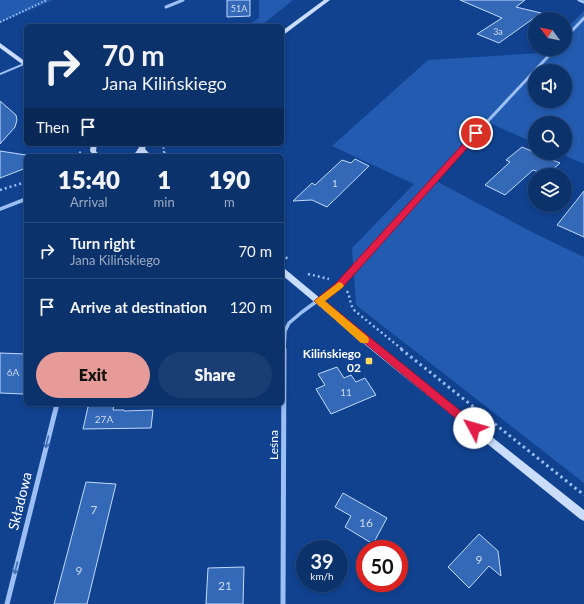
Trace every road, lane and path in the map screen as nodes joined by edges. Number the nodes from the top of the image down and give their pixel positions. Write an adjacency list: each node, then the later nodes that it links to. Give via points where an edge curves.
1 (47, 0): 8 (path)
2 (183, 0): 6 (street)
3 (327, 0): 10 (main road)
4 (579, 0): 5 (street)
5 (584, 2)
6 (166, 7)
7 (584, 18): 9 (street)
8 (0, 22)
9 (572, 31)
10 (284, 32)
11 (0, 45): 13 (main road)
12 (548, 56): 26 (street, Leśna, via 339,285)
13 (24, 64)
14 (24, 65): 15 (lane)
15 (0, 74)
16 (24, 183): 17 (path)
17 (0, 190)
18 (24, 200): 19 (street)
19 (0, 209)
20 (284, 255): 21 (path)
21 (293, 262)
22 (304, 271): 24 (path, via 309,275)
23 (284, 273): 26 (main road)
24 (332, 280)
25 (347, 291): 30 (path, via 350,306 359,315)
26 (318, 301): 27 (street, Leśna, via 289,323); 31 (main road)
27 (284, 350)
28 (56, 406): 32 (street, Składowa, one-way to 32)
29 (284, 406): 33 (street, Leśna)
30 (584, 495)
31 (584, 516)
32 (7, 604)
33 (283, 604)

